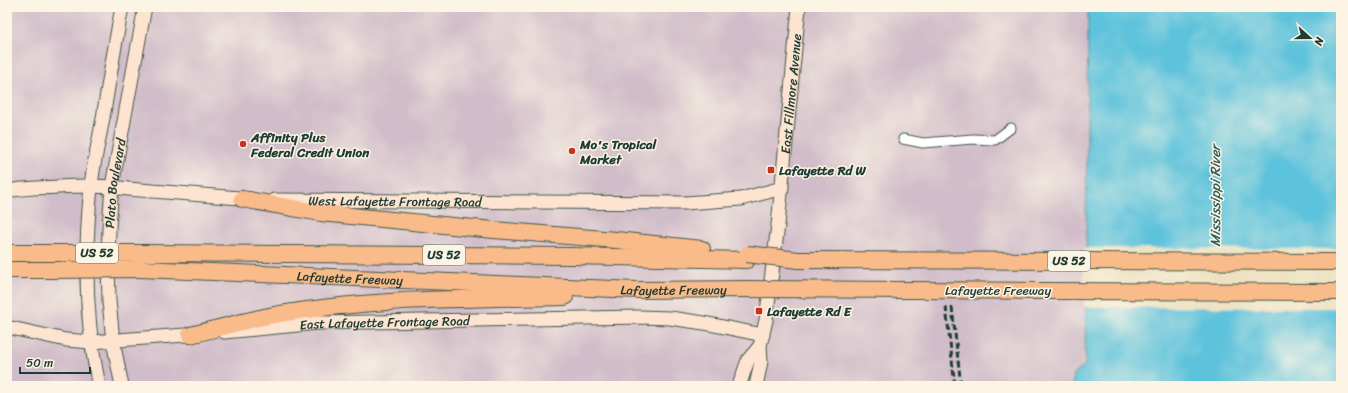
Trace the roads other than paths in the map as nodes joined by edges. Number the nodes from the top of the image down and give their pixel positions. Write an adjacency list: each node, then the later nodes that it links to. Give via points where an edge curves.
1 (122, 7): 6 (street, Plato Boulevard)
2 (145, 7): 7 (street, Plato Boulevard)
3 (800, 7): 8 (street, East Fillmore Avenue)
4 (1011, 128): 5 (street, via 995,140 923,143)
5 (903, 140)
6 (91, 186): 7 (street, West Lafayette Frontage Road); 9 (street, West Lafayette Frontage Road, via 23,188); 25 (street, Plato Boulevard, via 86,279)
7 (112, 186): 10 (street, West Lafayette Frontage Road); 26 (street, Plato Boulevard, via 108,261)
8 (782, 188): 10 (street, West Lafayette Frontage Road, via 741,199 685,203); 24 (street, East Fillmore Avenue, via 767,313)
9 (7, 191)
10 (242, 199): 14 (highway, via 321,213 616,240)
11 (7, 249): 13 (highway)
12 (7, 253): 13 (highway, Lafayette Freeway / US 52)
13 (47, 253): 15 (highway, Lafayette Freeway / US 52, bridge)
14 (747, 257): 15 (highway, Lafayette Freeway / US 52, via 571,256); 16 (highway, US 52, bridge, via 798,260)
15 (141, 261): 18 (highway, Lafayette Freeway / US 52, bridge); 20 (highway, Lafayette Freeway / US 52)
16 (1341, 262)
17 (7, 270): 18 (highway, Lafayette Freeway / US 52)
18 (48, 270): 19 (highway)
19 (7, 273)
20 (637, 290): 21 (highway, Lafayette Freeway / US 52, bridge); 23 (highway, via 570,297 364,304 269,316)
21 (1341, 292)
22 (7, 327): 25 (street, East Lafayette Frontage Road, via 66,340)
23 (190, 335): 24 (street, East Lafayette Frontage Road, via 318,323 639,317 704,323); 26 (street, East Lafayette Frontage Road)
24 (761, 341): 29 (street, East Fillmore Avenue, via 748,360); 30 (street, East Fillmore Avenue, via 761,362)
25 (91, 342): 26 (street, East Lafayette Frontage Road); 27 (street, Plato Boulevard)
26 (113, 342): 28 (street, Plato Boulevard)
27 (99, 386)
28 (122, 386)
29 (739, 386)
30 (756, 386)

